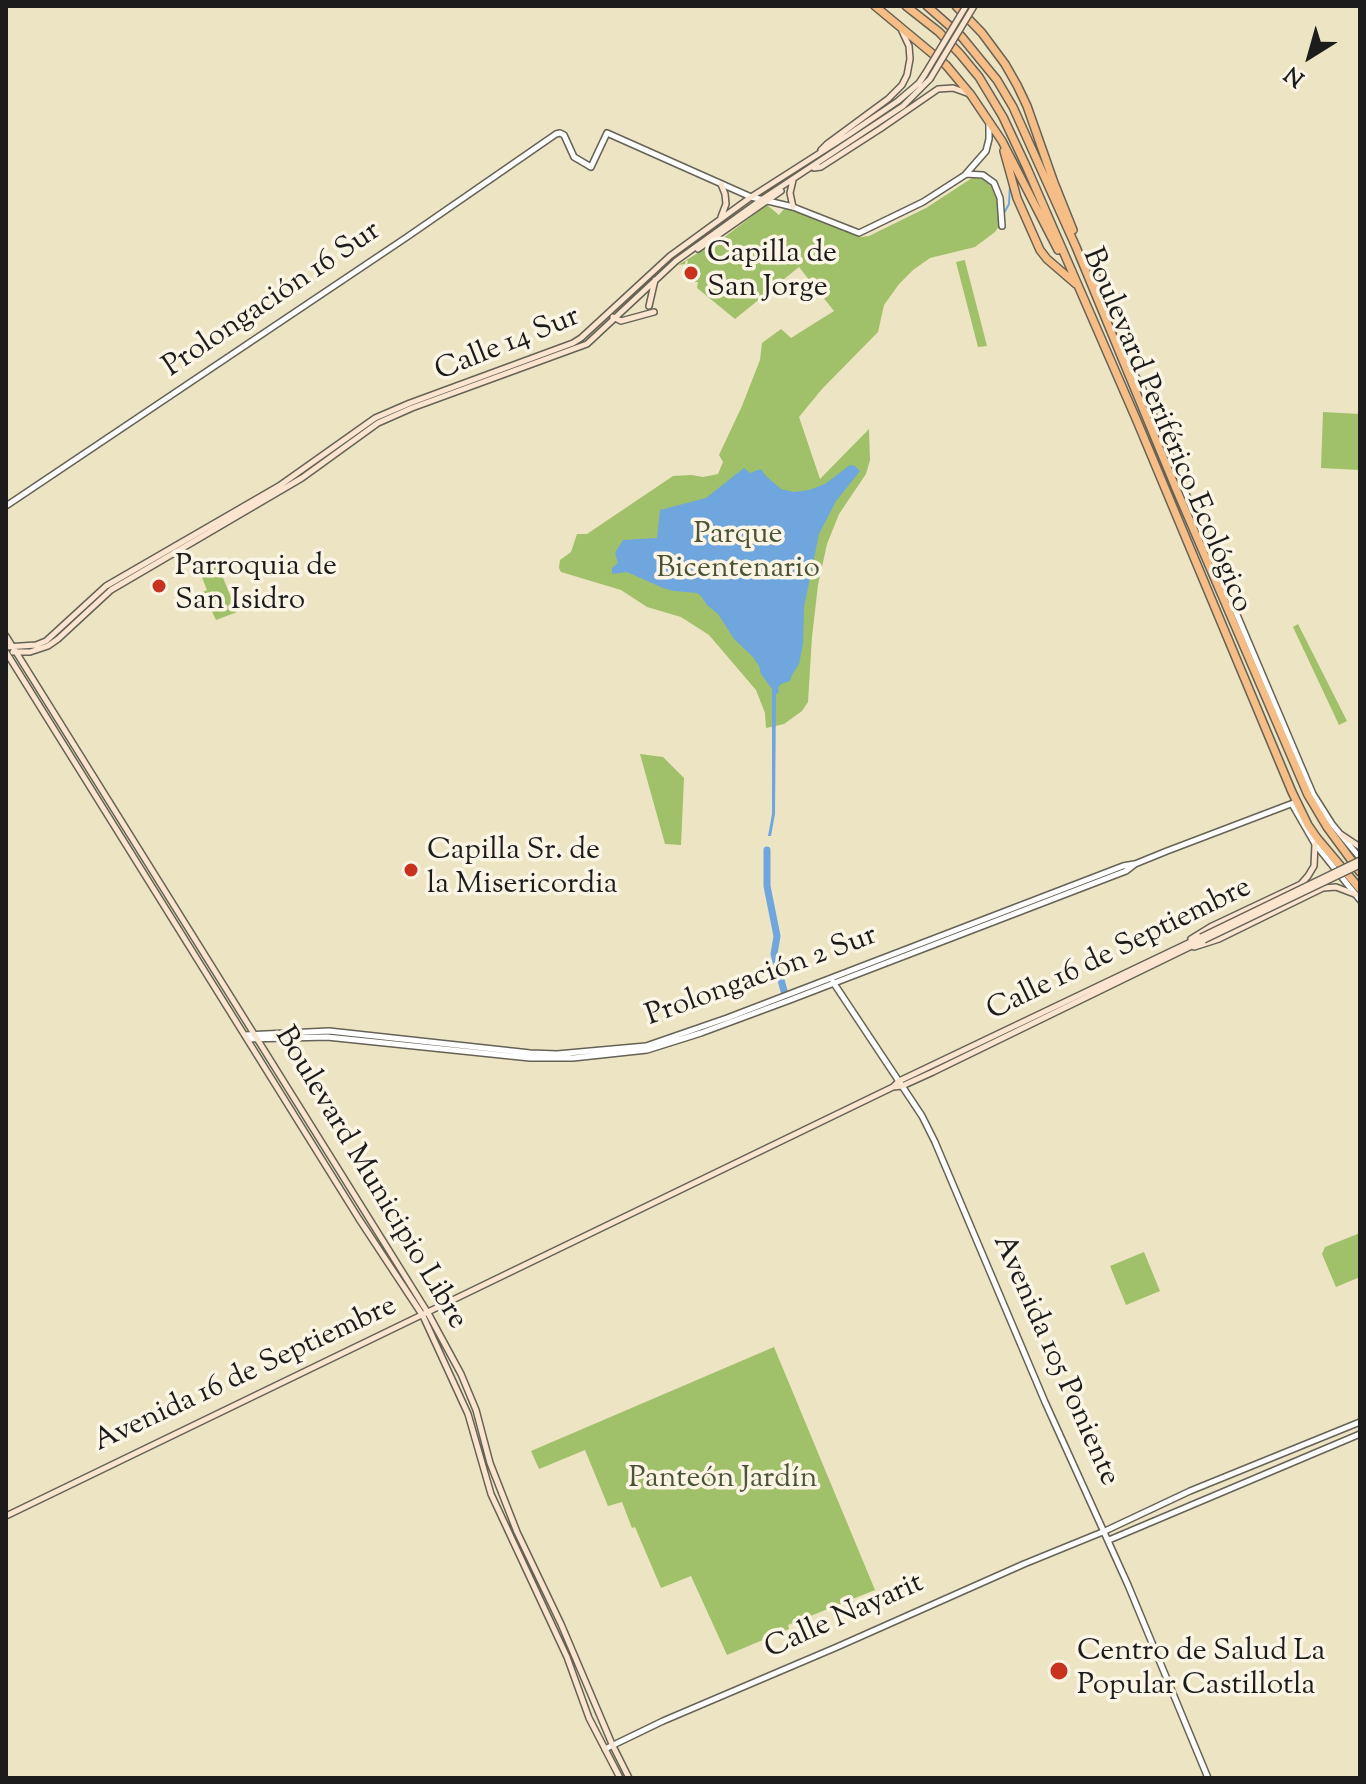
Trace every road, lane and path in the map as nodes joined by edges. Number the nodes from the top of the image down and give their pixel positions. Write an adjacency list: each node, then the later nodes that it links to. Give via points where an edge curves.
1 (875, 6): 7 (highway)
2 (906, 6): 23 (highway, Boulevard Periférico Ecológico, via 979,77)
3 (927, 6): 22 (highway, Boulevard Periférico Ecológico, via 961,36 997,80)
4 (956, 6): 22 (highway, via 982,33 1017,85)
5 (966, 6): 10 (main road, Calle 14 Sur, bridge, via 919,83)
6 (974, 6): 10 (main road, Calle 14 Sur, bridge, via 924,87)
7 (899, 26): 8 (highway, via 946,65); 12 (main road, via 910,55 902,85)
8 (971, 95): 9 (highway); 13 (main road, via 938,89 821,167)
9 (988, 119): 11 (highway); 14 (street, via 986,151)
10 (850, 138): 12 (main road, Calle 14 Sur); 13 (main road, Calle 14 Sur)
11 (1002, 141): 23 (highway); 26 (highway, via 1017,198 1040,250)
12 (818, 155): 17 (main road, Calle 14 Sur)
13 (809, 169): 15 (main road, Calle 14 Sur)
14 (965, 175): 19 (street, via 861,232); 21 (street, via 983,175 994,183)
15 (791, 181): 18 (main road, Calle 14 Sur); 19 (main road)
16 (721, 184): 17 (street); 20 (main road, via 726,204); 33 (street, Prolongación 16 Sur, via 607,133 591,167 574,157 563,134 556,134)
17 (751, 197): 18 (street); 20 (main road, Calle 14 Sur)
18 (764, 201): 19 (street); 25 (main road, Calle 14 Sur)
19 (793, 207)
20 (718, 220): 30 (main road, Calle 14 Sur)
21 (1002, 226)
22 (1076, 247): 27 (highway, Boulevard Periférico Ecológico)
23 (1074, 275): 26 (highway, Boulevard Periférico Ecológico)
24 (1096, 276): 27 (highway)
25 (655, 279): 28 (main road); 31 (main road, Calle 14 Sur)
26 (1077, 285): 38 (highway, Boulevard Periférico Ecológico)
27 (1097, 298): 32 (highway, Boulevard Periférico Ecológico)
28 (649, 306)
29 (654, 312): 31 (main road)
30 (609, 313): 31 (main road); 35 (main road, Calle 14 Sur, via 573,343 375,418 279,486 106,586 46,641)
31 (615, 319): 36 (main road, Calle 14 Sur, via 587,344 378,423 302,478 111,590 58,639)
32 (1119, 350): 39 (street, via 1142,387 1313,794); 43 (highway, Boulevard Periférico Ecológico, via 1308,795)
33 (6, 506)
34 (6, 636): 35 (main road, Boulevard Municipio Libre)
35 (9, 650): 36 (main road, Calle 14 Sur); 37 (main road, Boulevard Municipio Libre); 48 (main road, Boulevard Municipio Libre)
36 (30, 652): 37 (main road)
37 (23, 664): 47 (main road, Boulevard Municipio Libre)
38 (1295, 803): 40 (street); 44 (highway, Boulevard Periférico Ecológico); 46 (street, Prolongación 2 Sur)
39 (1342, 835): 41 (main road); 42 (street)
40 (1315, 844): 44 (street); 45 (main road, via 1312,871 1301,884 1212,926)
41 (1360, 847)
42 (1360, 861): 45 (main road, Calle 16 de Septiembre, bridge)
43 (1360, 872)
44 (1359, 895): 45 (main road, via 1323,888 1219,939)
45 (1187, 946): 49 (main road, Calle 16 de Septiembre)
46 (832, 980): 47 (street, Prolongación 2 Sur, via 659,1047 600,1056 530,1058 336,1037); 49 (street, Avenida 105 Poniente)
47 (257, 1036): 48 (street, Prolongación 2 Sur); 50 (main road, Boulevard Municipio Libre)
48 (247, 1037): 50 (main road, Boulevard Municipio Libre)
49 (900, 1084): 50 (main road, Avenida 16 de Septiembre); 54 (street, Avenida 105 Poniente, via 940,1154)
50 (425, 1315): 53 (main road, Avenida 16 de Septiembre); 56 (main road, Boulevard Municipio Libre, via 461,1374 517,1532); 57 (main road, Boulevard Municipio Libre, via 468,1414 491,1494)
51 (1360, 1422): 54 (street, Calle Nayarit)
52 (1360, 1434): 55 (street)
53 (6, 1516)
54 (1105, 1531): 55 (street, Avenida 105 Poniente); 56 (street, Calle Nayarit)
55 (1109, 1540): 60 (street, Avenida 105 Poniente)
56 (612, 1744): 57 (street, Calle Nayarit); 59 (main road, Boulevard Municipio Libre)
57 (605, 1749): 58 (main road, Boulevard Municipio Libre)
58 (620, 1778)
59 (629, 1778)
60 (1208, 1778)

